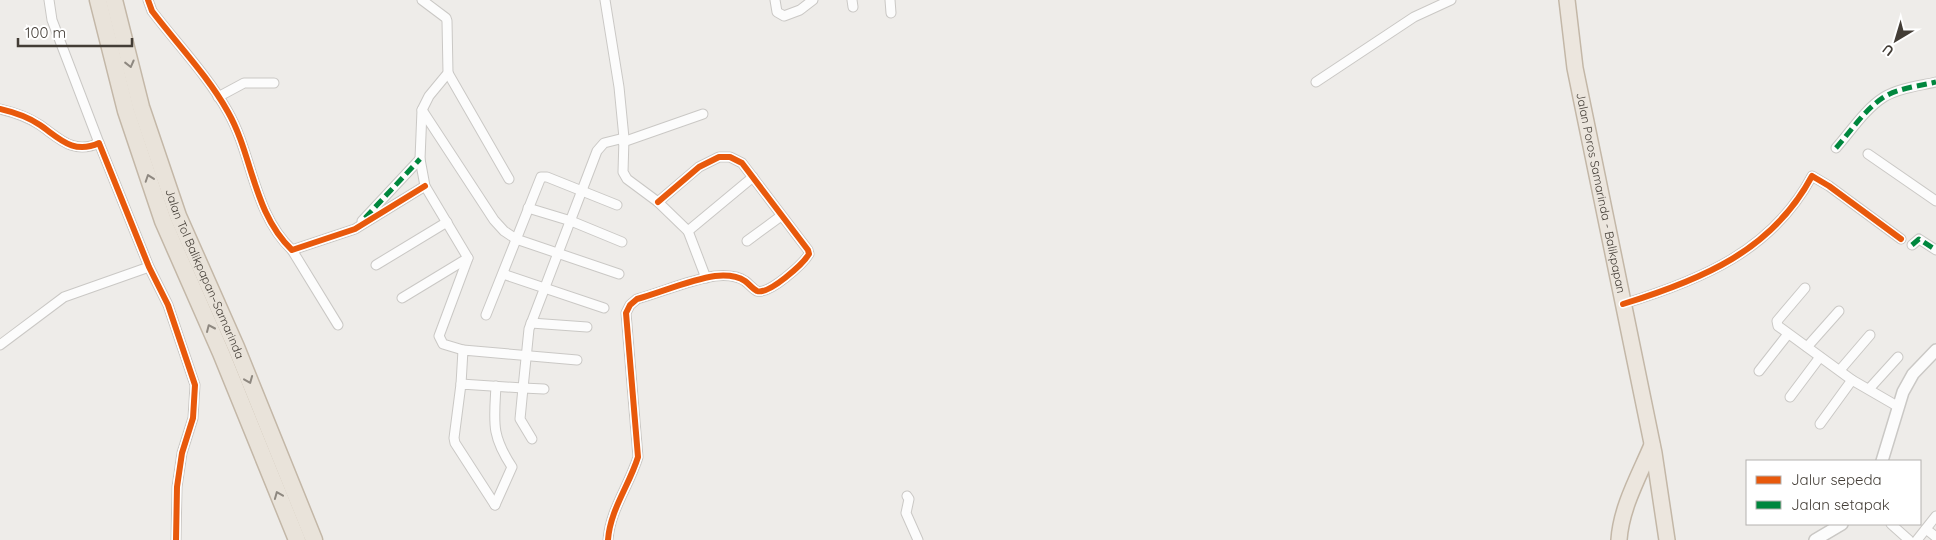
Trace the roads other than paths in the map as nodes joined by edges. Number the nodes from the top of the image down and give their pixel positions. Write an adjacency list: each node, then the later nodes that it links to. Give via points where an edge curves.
1 (49, 0): 22 (street, via 52,20)
2 (98, 0): 94 (highway, Jalan Tol Balikpapan–Samarinda, one-way to 2, via 163,221 126,111)
3 (114, 0): 95 (highway, Jalan Tol Balikpapan–Samarinda, one-way to 95, via 141,107 178,216 236,347)
4 (148, 0): 17 (street, via 152,11)
5 (422, 0): 13 (street, via 446,18)
6 (605, 0): 21 (street, via 620,87)
7 (776, 0): 8 (street, via 777,12 784,16)
8 (813, 0)
9 (890, 0): 12 (street)
10 (1451, 0): 15 (street, via 1414,17)
11 (1567, 0): 56 (highway, Jalan Poros Samarinda - Balikpapan, via 1577,76)
12 (891, 13)
13 (448, 73): 19 (street); 27 (street)
14 (274, 82): 17 (street, via 244,83)
15 (1316, 82)
16 (1936, 82): 23 (street, via 1885,97 1870,109)
17 (218, 97): 44 (street, via 229,113 263,208)
18 (0, 109): 22 (street, via 39,124 64,144 92,146)
19 (422, 110): 25 (street); 39 (street, via 494,220)
20 (703, 114): 21 (street)
21 (624, 140): 29 (street, via 601,144); 31 (street, via 622,165 627,179)
22 (99, 143): 49 (street)
23 (1836, 148)
24 (1868, 154): 30 (street)
25 (420, 159): 28 (street); 37 (street)
26 (753, 177): 31 (street, via 742,163 730,157 719,157 699,168); 34 (street); 38 (street)
27 (508, 179)
28 (425, 186): 35 (street); 37 (street)
29 (582, 190): 32 (street); 33 (street, via 544,176 538,181); 36 (street)
30 (1936, 201)
31 (658, 202): 38 (street)
32 (617, 205)
33 (528, 208): 36 (street); 39 (street)
34 (781, 216): 41 (street); 52 (street, via 808,250 803,263 774,286 760,291 734,276)
35 (447, 222): 47 (street); 48 (street)
36 (571, 222): 42 (street); 46 (street)
37 (355, 229): 44 (street)
38 (688, 231): 52 (street)
39 (516, 239): 46 (street); 50 (street)
40 (1901, 239): 56 (street, via 1812,176 1792,208 1751,249 1716,269)
41 (747, 241)
42 (622, 242)
43 (1912, 245): 45 (street, via 1919,239)
44 (292, 250): 61 (street)
45 (1936, 250)
46 (559, 254): 51 (street); 53 (street)
47 (468, 258): 55 (street); 67 (street, via 439,336 443,344)
48 (376, 266)
49 (149, 267): 65 (street, via 64,297); 93 (street, via 168,305 196,385 193,418 182,453 177,487)
50 (503, 274): 53 (street); 59 (street)
51 (619, 274)
52 (706, 278): 96 (street, via 637,299 626,313 638,457 609,522)
53 (546, 288): 57 (street); 60 (street)
54 (1805, 288): 63 (street, via 1776,324)
55 (402, 298)
56 (1623, 304): 85 (highway, Jalan Poros Samarinda - Balikpapan)
57 (604, 308)
58 (1839, 312): 66 (street)
59 (486, 315)
60 (532, 323): 62 (street); 69 (street)
61 (338, 324)
62 (587, 326)
63 (1788, 334): 66 (street); 74 (street)
64 (1870, 335): 73 (street)
65 (0, 345)
66 (1807, 347): 70 (street)
67 (463, 350): 69 (street); 76 (street)
68 (1936, 350): 82 (street, via 1913,374)
69 (527, 354): 72 (street); 78 (street)
70 (1820, 357): 73 (street); 81 (street)
71 (1898, 357): 80 (street)
72 (576, 360)
73 (1840, 370): 75 (street)
74 (1759, 371)
75 (1852, 380): 80 (street); 83 (street)
76 (461, 384): 77 (street); 77 (street, via 455,443 495,505 512,467 495,433)
77 (496, 386): 78 (street)
78 (523, 388): 79 (street); 84 (street, via 520,419)
79 (544, 389)
80 (1869, 389): 82 (street)
81 (1790, 397)
82 (1898, 406): 86 (street)
83 (1820, 424)
84 (532, 439)
85 (1652, 445): 98 (highway, via 1631,496); 99 (highway, Jalan Poros Samarinda - Balikpapan)
86 (1882, 460)
87 (907, 496): 97 (street, via 906,513)
88 (1936, 516): 91 (street)
89 (1840, 525): 100 (street)
90 (1892, 525): 101 (street)
91 (1926, 529): 92 (street); 102 (street)
92 (1936, 538)
93 (176, 540)
94 (297, 540)
95 (314, 540)
96 (608, 540)
97 (918, 540)
98 (1619, 540)
99 (1667, 540)
100 (1815, 540)
101 (1909, 540)
102 (1917, 540)

